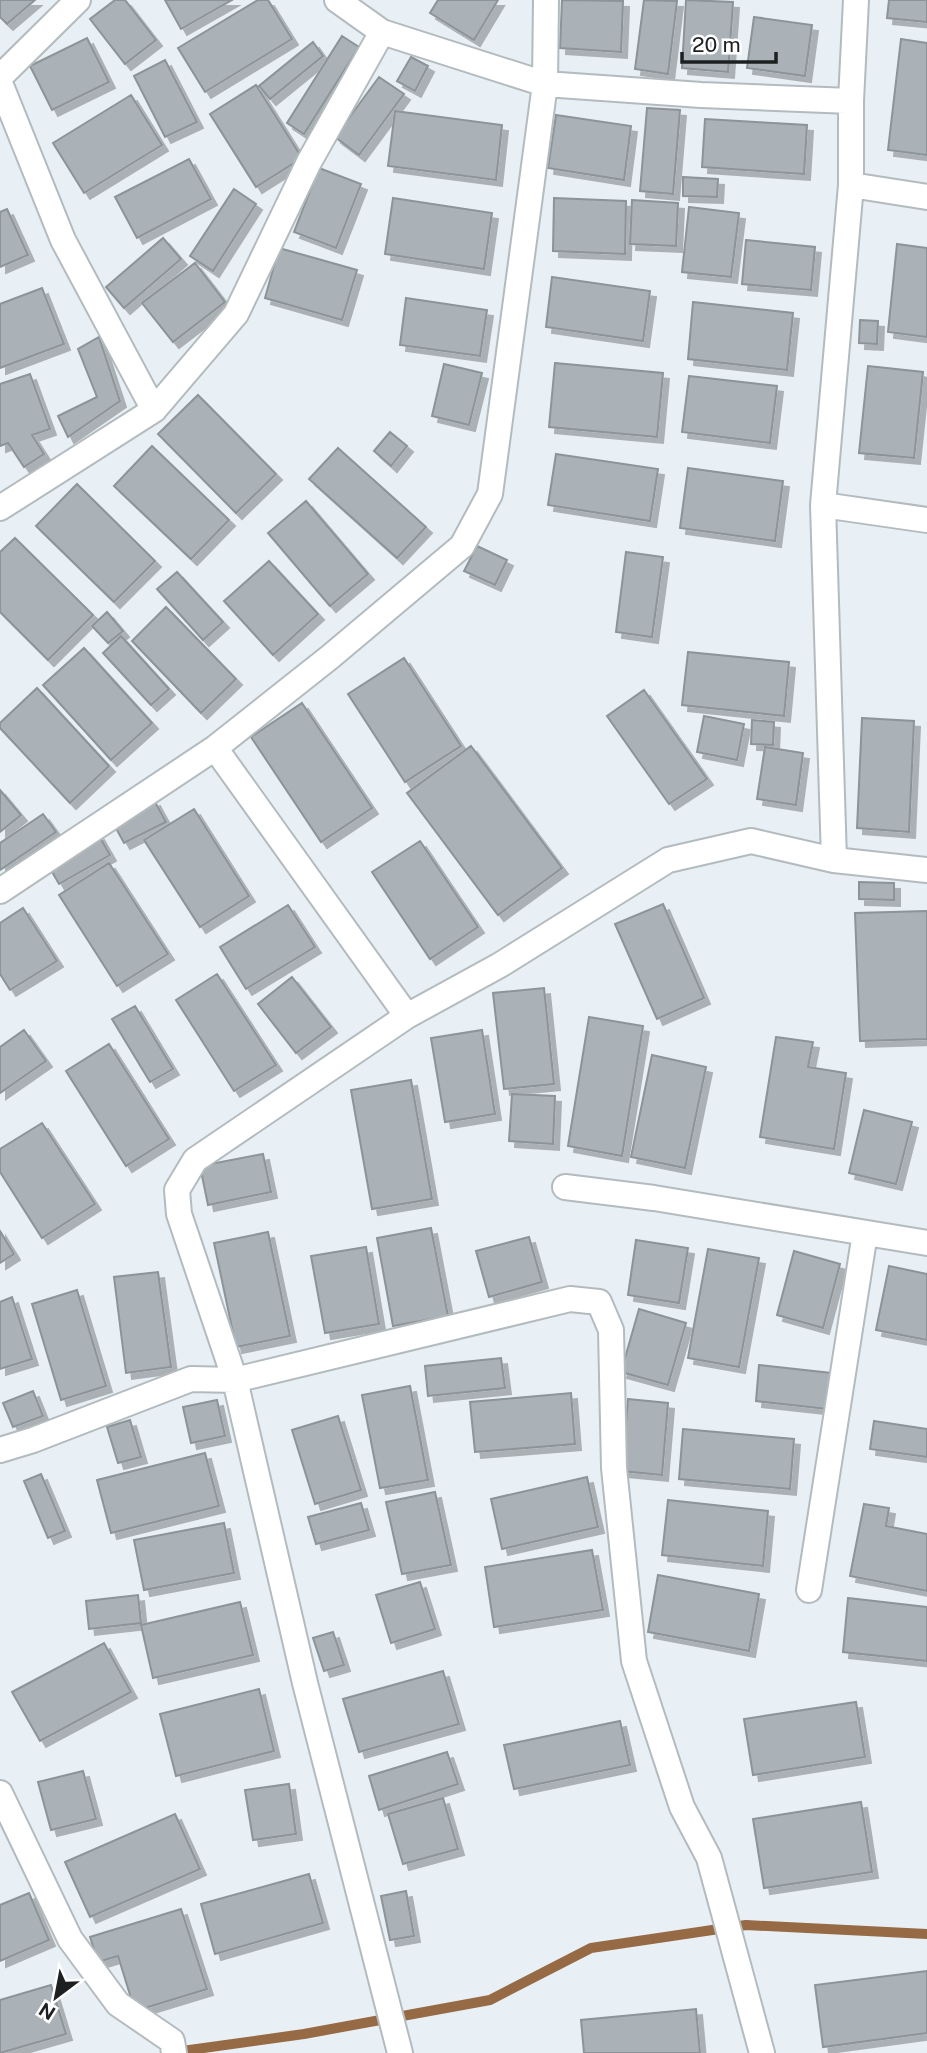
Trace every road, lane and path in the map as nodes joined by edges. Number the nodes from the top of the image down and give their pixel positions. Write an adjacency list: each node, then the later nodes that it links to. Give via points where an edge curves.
1 (78, 0): 6 (street)
2 (546, 0): 8 (street)
3 (856, 0): 9 (street)
4 (339, 1): 5 (street)
5 (383, 32): 8 (street); 12 (street, via 309,162 236,314)
6 (0, 77)
7 (0, 83): 12 (street, via 63,240)
8 (545, 84): 9 (street); 16 (street, via 490,494 462,546)
9 (852, 101): 10 (street)
10 (851, 185): 11 (street); 13 (street)
11 (927, 197)
12 (154, 410): 14 (street)
13 (823, 505): 15 (street); 17 (street)
14 (0, 508)
15 (927, 520)
16 (215, 748): 19 (street); 20 (street)
17 (834, 860): 18 (street); 20 (street, via 751,841 668,860 500,965)
18 (927, 870)
19 (0, 891)
20 (407, 1016): 24 (street, via 195,1160 177,1190 179,1214)
21 (565, 1188): 22 (street)
22 (865, 1233): 23 (street); 26 (street)
23 (927, 1243)
24 (235, 1380): 25 (street, via 191,1379); 28 (street, via 305,1683); 30 (street, via 570,1299 599,1302 611,1330 614,1468 634,1661 682,1807 709,1858)
25 (0, 1450)
26 (809, 1590)
27 (0, 1793): 29 (street, via 70,1940 118,2004 172,2041)
28 (397, 2044)
29 (174, 2053)
30 (762, 2053)

